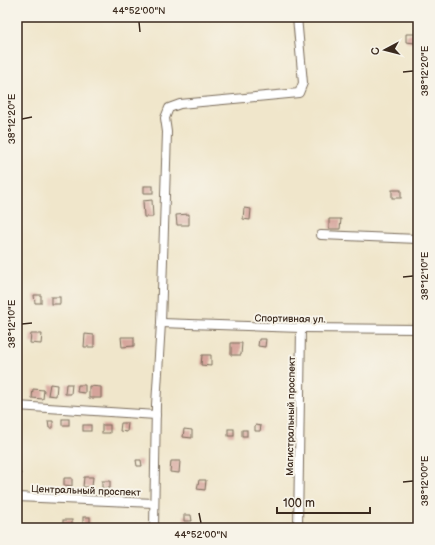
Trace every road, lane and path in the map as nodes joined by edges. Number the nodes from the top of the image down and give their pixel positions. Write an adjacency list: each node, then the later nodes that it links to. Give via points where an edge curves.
1 (297, 17): 4 (street, via 303,83 299,93 180,104 169,108 165,118 167,132)
2 (321, 235): 3 (street)
3 (418, 239)
4 (161, 324): 5 (street, Спортивная ул.); 8 (street)
5 (301, 328): 6 (street, Спортивная ул.); 12 (street, Магистральный проспект)
6 (418, 329)
7 (17, 406): 8 (street)
8 (156, 415): 10 (street)
9 (17, 497): 10 (street, Центральный проспект)
10 (154, 503): 11 (street)
11 (154, 528)
12 (298, 528)

